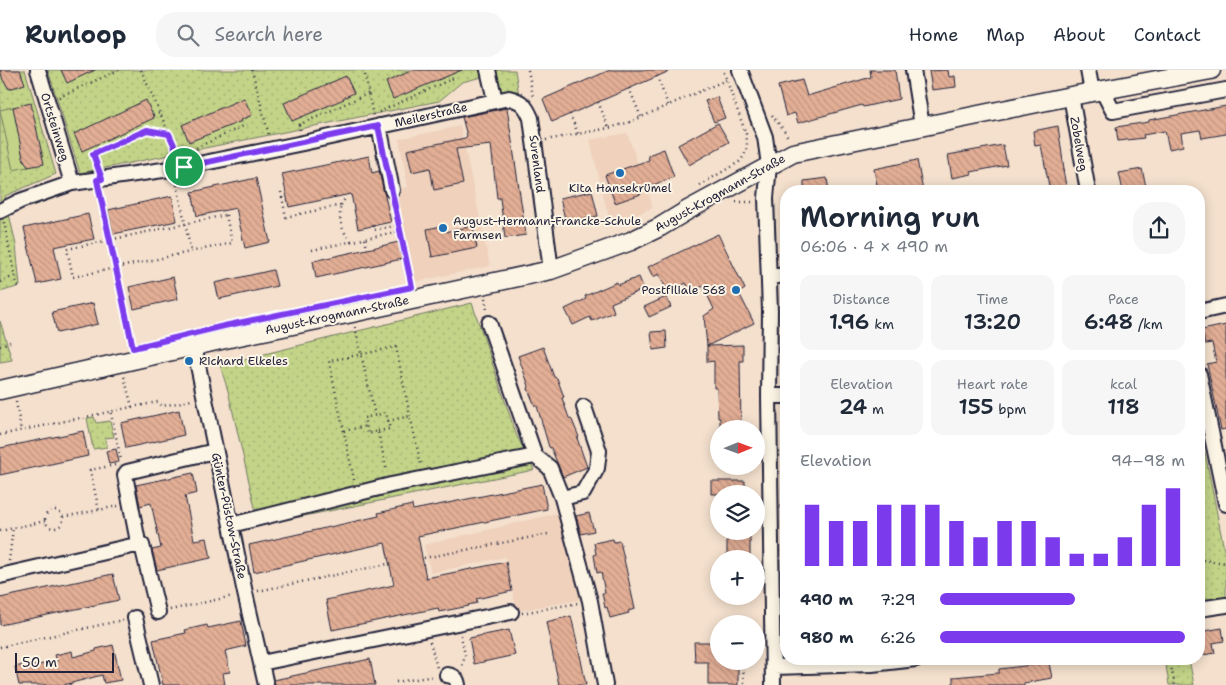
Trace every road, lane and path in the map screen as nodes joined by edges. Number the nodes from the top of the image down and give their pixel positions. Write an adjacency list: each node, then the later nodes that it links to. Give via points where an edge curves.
1 (38, 70): 21 (street, Ortsteinweg)
2 (119, 70): 21 (path)
3 (141, 70): 24 (path)
4 (252, 70): 37 (path)
5 (364, 70): 18 (path)
6 (488, 70): 20 (street)
7 (723, 70): 14 (path)
8 (740, 70): 38 (street, via 765,136)
9 (913, 70): 31 (street)
10 (1088, 70): 17 (street)
11 (1211, 70): 17 (main road, August-Krogmann-Straße)
12 (657, 76): 23 (path)
13 (456, 77): 30 (path)
14 (726, 80): 23 (path); 43 (path, via 746,134 746,151 739,162)
15 (630, 88): 28 (path)
16 (1226, 90): 17 (street, via 1113,111)
17 (1097, 91): 19 (main road, August-Krogmann-Straße)
18 (369, 93): 30 (path); 36 (path, via 299,125)
19 (1071, 96): 31 (main road, August-Krogmann-Straße); 42 (street, Zobelweg)
20 (495, 100): 27 (street, Meilerstraße, via 518,100 526,106); 30 (street, Meilerstraße)
21 (48, 102): 41 (street, Ortsteinweg)
22 (598, 102): 32 (path)
23 (668, 105): 28 (path)
24 (160, 113): 26 (path); 33 (path)
25 (570, 114): 34 (path)
26 (153, 115)
27 (532, 118): 35 (street, Surenland)
28 (641, 118): 32 (path)
29 (250, 123): 33 (path, via 178,155)
30 (376, 123): 36 (street, Meilerstraße); 44 (street)
31 (922, 126): 38 (main road, August-Krogmann-Straße, via 793,153)
32 (610, 128): 34 (path)
33 (169, 134): 40 (path, via 147,130 93,154)
34 (578, 134): 35 (path)
35 (534, 142): 62 (street, Surenland)
36 (303, 143): 37 (street, Meilerstraße)
37 (272, 149): 39 (street, Meilerstraße)
38 (768, 165): 62 (main road, August-Krogmann-Straße, via 638,238); 65 (street)
39 (174, 169): 40 (street, Meilerstraße); 49 (path)
40 (100, 179): 41 (street, Meilerstraße); 56 (path)
41 (72, 183): 48 (street, Meilerstraße)
42 (1087, 185)
43 (698, 186)
44 (392, 190): 50 (path)
45 (281, 192): 47 (path, via 286,217)
46 (346, 197): 47 (path)
47 (341, 206): 57 (path, via 341,226)
48 (1, 210): 63 (path)
49 (185, 224): 56 (path); 60 (path); 60 (path, via 226,215 232,243)
50 (399, 225): 52 (path); 53 (path)
51 (373, 226): 52 (path)
52 (374, 230): 54 (path)
53 (400, 231): 54 (path); 67 (path)
54 (375, 237): 55 (path)
55 (365, 239): 57 (path); 58 (path)
56 (111, 240): 61 (path); 61 (path, via 67,249 73,278)
57 (352, 242): 59 (path)
58 (367, 249)
59 (312, 250)
60 (191, 252): 61 (path)
61 (117, 268): 76 (path)
62 (551, 270): 75 (main road, August-Krogmann-Straße)
63 (15, 276): 66 (path); 68 (path)
64 (780, 276): 65 (street)
65 (769, 277): 80 (street)
66 (0, 282)
67 (412, 287)
68 (18, 288)
69 (1226, 306): 70 (street)
70 (1205, 311)
71 (489, 323): 96 (street)
72 (355, 325): 77 (path)
73 (10, 342): 74 (path)
74 (0, 346)
75 (194, 346): 79 (main road, August-Krogmann-Straße); 95 (street, Günter-Püstow-Straße)
76 (133, 348)
77 (361, 354): 87 (path); 88 (path, via 396,347); 92 (path, via 329,361)
78 (124, 374): 85 (path)
79 (8, 394): 91 (path)
80 (769, 396): 81 (street); 127 (street)
81 (780, 396)
82 (197, 399): 85 (path)
83 (1205, 403): 102 (street)
84 (584, 407): 100 (street, via 599,451 597,468 583,493)
85 (132, 408): 86 (path)
86 (111, 413): 91 (path); 103 (path, via 121,464 90,470)
87 (375, 415): 89 (path, via 386,413); 90 (path, via 364,418)
88 (410, 416): 89 (path); 97 (path)
89 (388, 421): 93 (path, via 390,428)
90 (366, 426): 92 (path); 93 (path, via 368,434)
91 (21, 430): 94 (path)
92 (344, 431): 99 (path)
93 (378, 431): 98 (path)
94 (0, 435)
95 (215, 451): 101 (street, via 126,472); 106 (street, Günter-Püstow-Straße)
96 (534, 456): 97 (street); 100 (street, via 550,468)
97 (424, 479): 98 (street)
98 (390, 486): 99 (street)
99 (357, 493): 106 (street)
100 (562, 498): 134 (street, via 590,601)
101 (130, 503): 103 (path); 110 (street)
102 (1226, 504)
103 (100, 510): 104 (path)
104 (63, 517): 105 (path, via 57,528 49,527); 105 (path, via 60,511 52,510 46,513)
105 (45, 521): 107 (path)
106 (231, 525): 116 (street, Günter-Püstow-Straße)
107 (13, 528): 108 (path); 115 (path)
108 (0, 531)
109 (548, 534): 111 (path)
110 (138, 542): 115 (street); 119 (street, via 142,545)
111 (424, 558)
112 (1205, 560): 113 (path)
113 (1226, 562)
114 (392, 563): 116 (path)
115 (4, 575)
116 (245, 593): 124 (street, Günter-Püstow-Straße)
117 (1226, 605): 118 (street)
118 (1205, 608)
119 (158, 612)
120 (512, 612): 124 (street)
121 (136, 618): 131 (street)
122 (459, 626): 129 (path, via 465,654 463,668)
123 (430, 641): 129 (path, via 436,668)
124 (261, 663): 132 (street, Günter-Püstow-Straße)
125 (839, 665): 127 (street)
126 (1171, 665): 137 (path)
127 (774, 667): 136 (street)
128 (743, 670): 135 (path)
129 (446, 671): 130 (path); 133 (street)
130 (396, 682)
131 (151, 685)
132 (266, 685)
133 (458, 685)
134 (605, 685)
135 (744, 685)
136 (773, 685)
137 (1175, 685)

